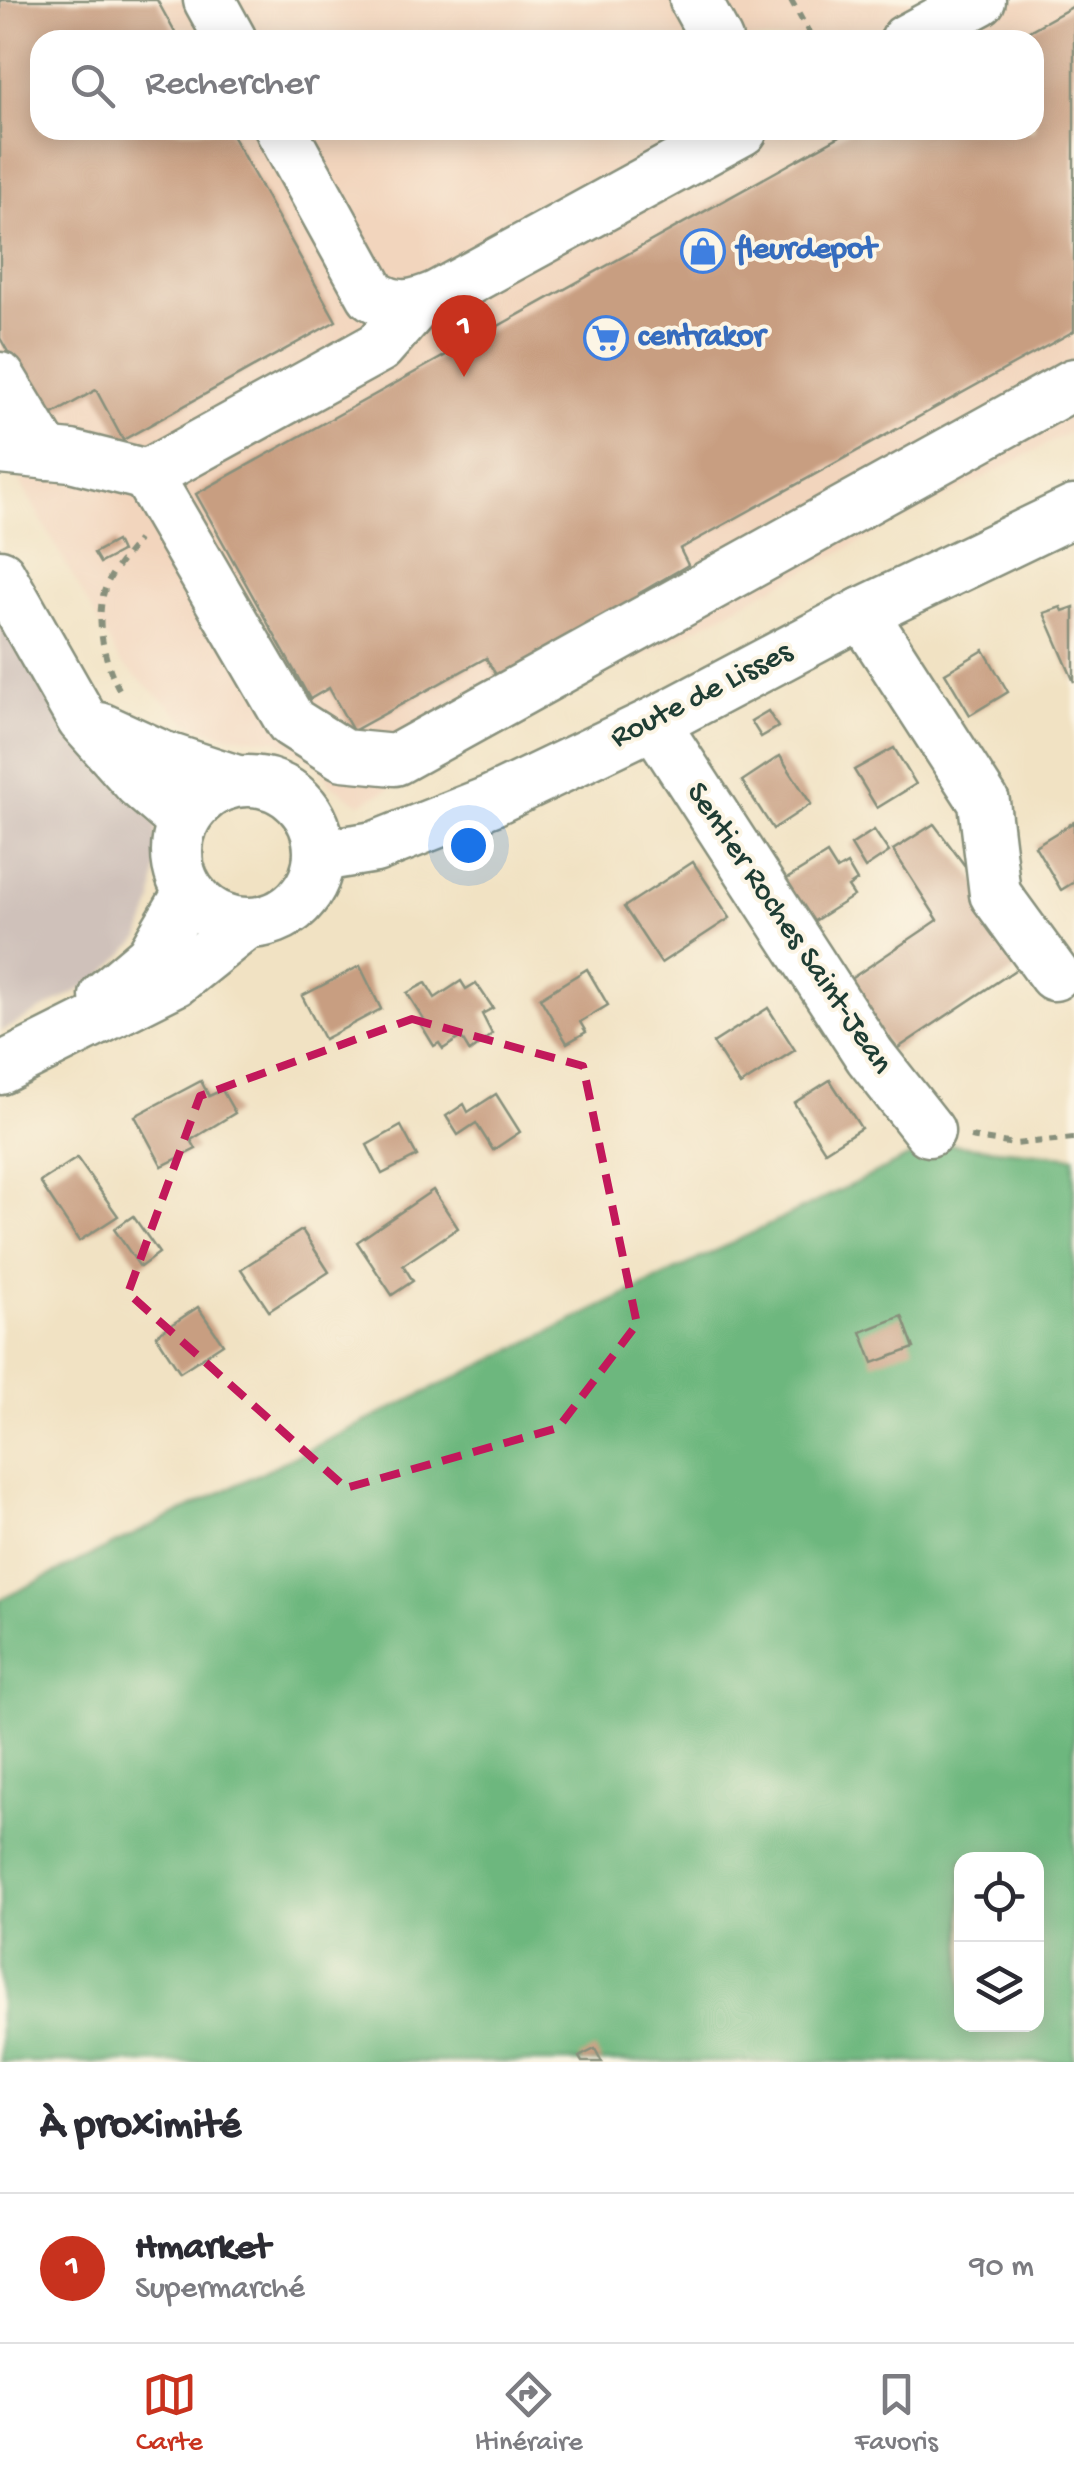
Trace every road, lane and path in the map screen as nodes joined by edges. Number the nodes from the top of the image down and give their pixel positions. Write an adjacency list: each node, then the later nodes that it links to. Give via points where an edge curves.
1 (209, 0): 5 (street)
2 (696, 0): 6 (street)
3 (791, 0): 7 (path)
4 (980, 0): 8 (street)
5 (226, 30)
6 (712, 30)
7 (808, 30)
8 (924, 30)
9 (286, 140): 11 (street, via 372,296 392,307)
10 (723, 140): 11 (street)
11 (415, 306): 15 (street, via 379,347)
12 (0, 378): 14 (street)
13 (1074, 384): 15 (street, via 394,760 343,754 291,722)
14 (23, 452): 15 (street, via 70,456)
15 (155, 488): 19 (path, via 108,582)
16 (1074, 511): 18 (street, Route de Lisses)
17 (0, 575): 19 (street)
18 (862, 613): 20 (street, Route de Lisses); 26 (street, via 984,802 995,894)
19 (101, 706): 21 (street, via 161,756); 22 (street, via 139,783)
20 (654, 723): 23 (street, Route de Lisses, via 392,841); 28 (street, Sentier Roches Saint-Jean, via 870,1056)
21 (237, 781): 22 (street, via 196,802); 23 (street, via 294,779 318,832)
22 (183, 821): 24 (street, via 178,870)
23 (320, 856): 25 (street, via 316,878 288,912)
24 (189, 893): 25 (street, via 214,914); 27 (street, via 151,957)
25 (246, 924): 27 (street, via 174,981)
26 (1054, 976)
27 (22, 1058)
28 (929, 1131): 29 (path, via 1014,1144)
29 (1074, 1138)

